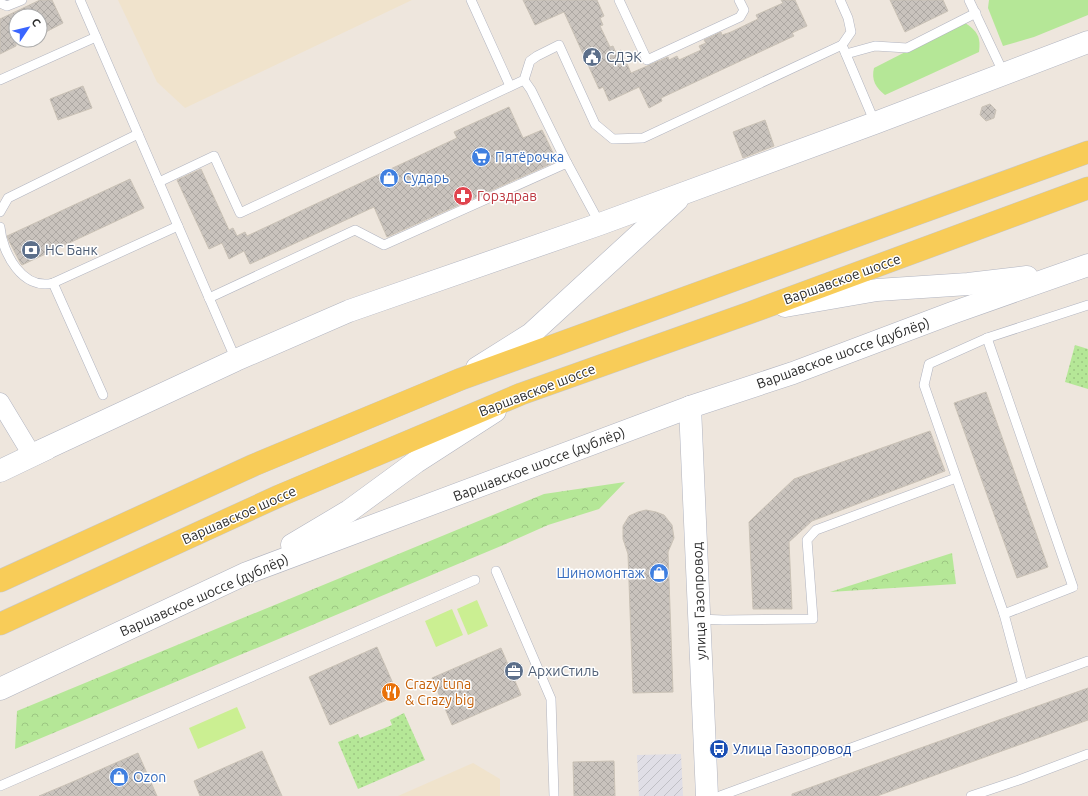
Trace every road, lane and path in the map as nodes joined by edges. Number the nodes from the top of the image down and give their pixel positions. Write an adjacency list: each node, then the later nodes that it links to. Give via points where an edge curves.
1 (22, 0): 8 (lane, via 7,6)
2 (80, 0): 10 (lane)
3 (471, 0): 17 (lane)
4 (619, 0): 5 (lane, via 647,60 740,17 744,10)
5 (739, 0)
6 (840, 0): 12 (lane, via 848,18 850,32)
7 (972, 1): 9 (lane)
8 (0, 3)
9 (976, 13): 13 (lane, via 907,48 875,46); 14 (lane)
10 (96, 37): 15 (lane); 19 (lane)
11 (1088, 42): 14 (main road)
12 (842, 45): 13 (lane); 16 (lane, via 643,138 613,139 596,124 558,45 530,61)
13 (846, 54): 18 (lane)
14 (1004, 74): 18 (main road)
15 (0, 80)
16 (524, 80): 17 (lane); 21 (lane)
17 (510, 86): 22 (lane, via 240,213 214,156)
18 (875, 124): 24 (main road)
19 (138, 134): 22 (lane); 25 (lane, via 8,198)
20 (1088, 152): 37 (main road)
21 (567, 163): 26 (lane); 32 (lane, via 384,245 355,230)
22 (159, 182): 27 (lane)
23 (1088, 188): 34 (main road, Варшавское шоссе)
24 (685, 192): 26 (main road); 37 (main road, via 531,334)
25 (0, 212)
26 (600, 224): 36 (main road, via 349,311)
27 (178, 226): 31 (lane); 32 (lane)
28 (0, 227): 31 (lane, via 11,259 22,276 40,285)
29 (1088, 265): 30 (main road, Варшавское шоссе (дублёр))
30 (1068, 273): 34 (main road, via 968,284 876,290); 41 (main road, Варшавское шоссе (дублёр), via 952,313 793,373)
31 (53, 284): 39 (lane)
32 (209, 298): 36 (lane)
33 (1088, 305): 35 (lane)
34 (752, 312): 38 (main road, Варшавское шоссе)
35 (987, 338): 44 (lane, via 929,364 924,385); 49 (lane, via 1073,587)
36 (236, 360): 42 (main road)
37 (461, 379): 48 (main road, via 254,465)
38 (521, 394): 46 (main road, via 416,462 349,511); 51 (main road, Варшавское шоссе, via 279,496)
39 (103, 395)
40 (0, 402): 42 (street)
41 (690, 407): 46 (main road, Варшавское шоссе (дублёр)); 50 (main road, улица Газопровод)
42 (32, 455): 43 (main road)
43 (0, 472)
44 (956, 478): 49 (lane); 50 (lane, via 816,530 808,540 813,619)
45 (496, 571): 57 (lane, via 551,699)
46 (247, 573): 54 (main road, Варшавское шоссе (дублёр))
47 (475, 580): 56 (lane)
48 (0, 581)
49 (1004, 614): 53 (lane)
50 (699, 619): 58 (main road, улица Газопровод)
51 (0, 624)
52 (1088, 661): 53 (lane)
53 (1023, 685): 59 (lane)
54 (0, 689)
55 (1088, 754): 60 (lane)
56 (0, 786)
57 (554, 796)
58 (707, 796)
59 (720, 796)
60 (971, 796)

